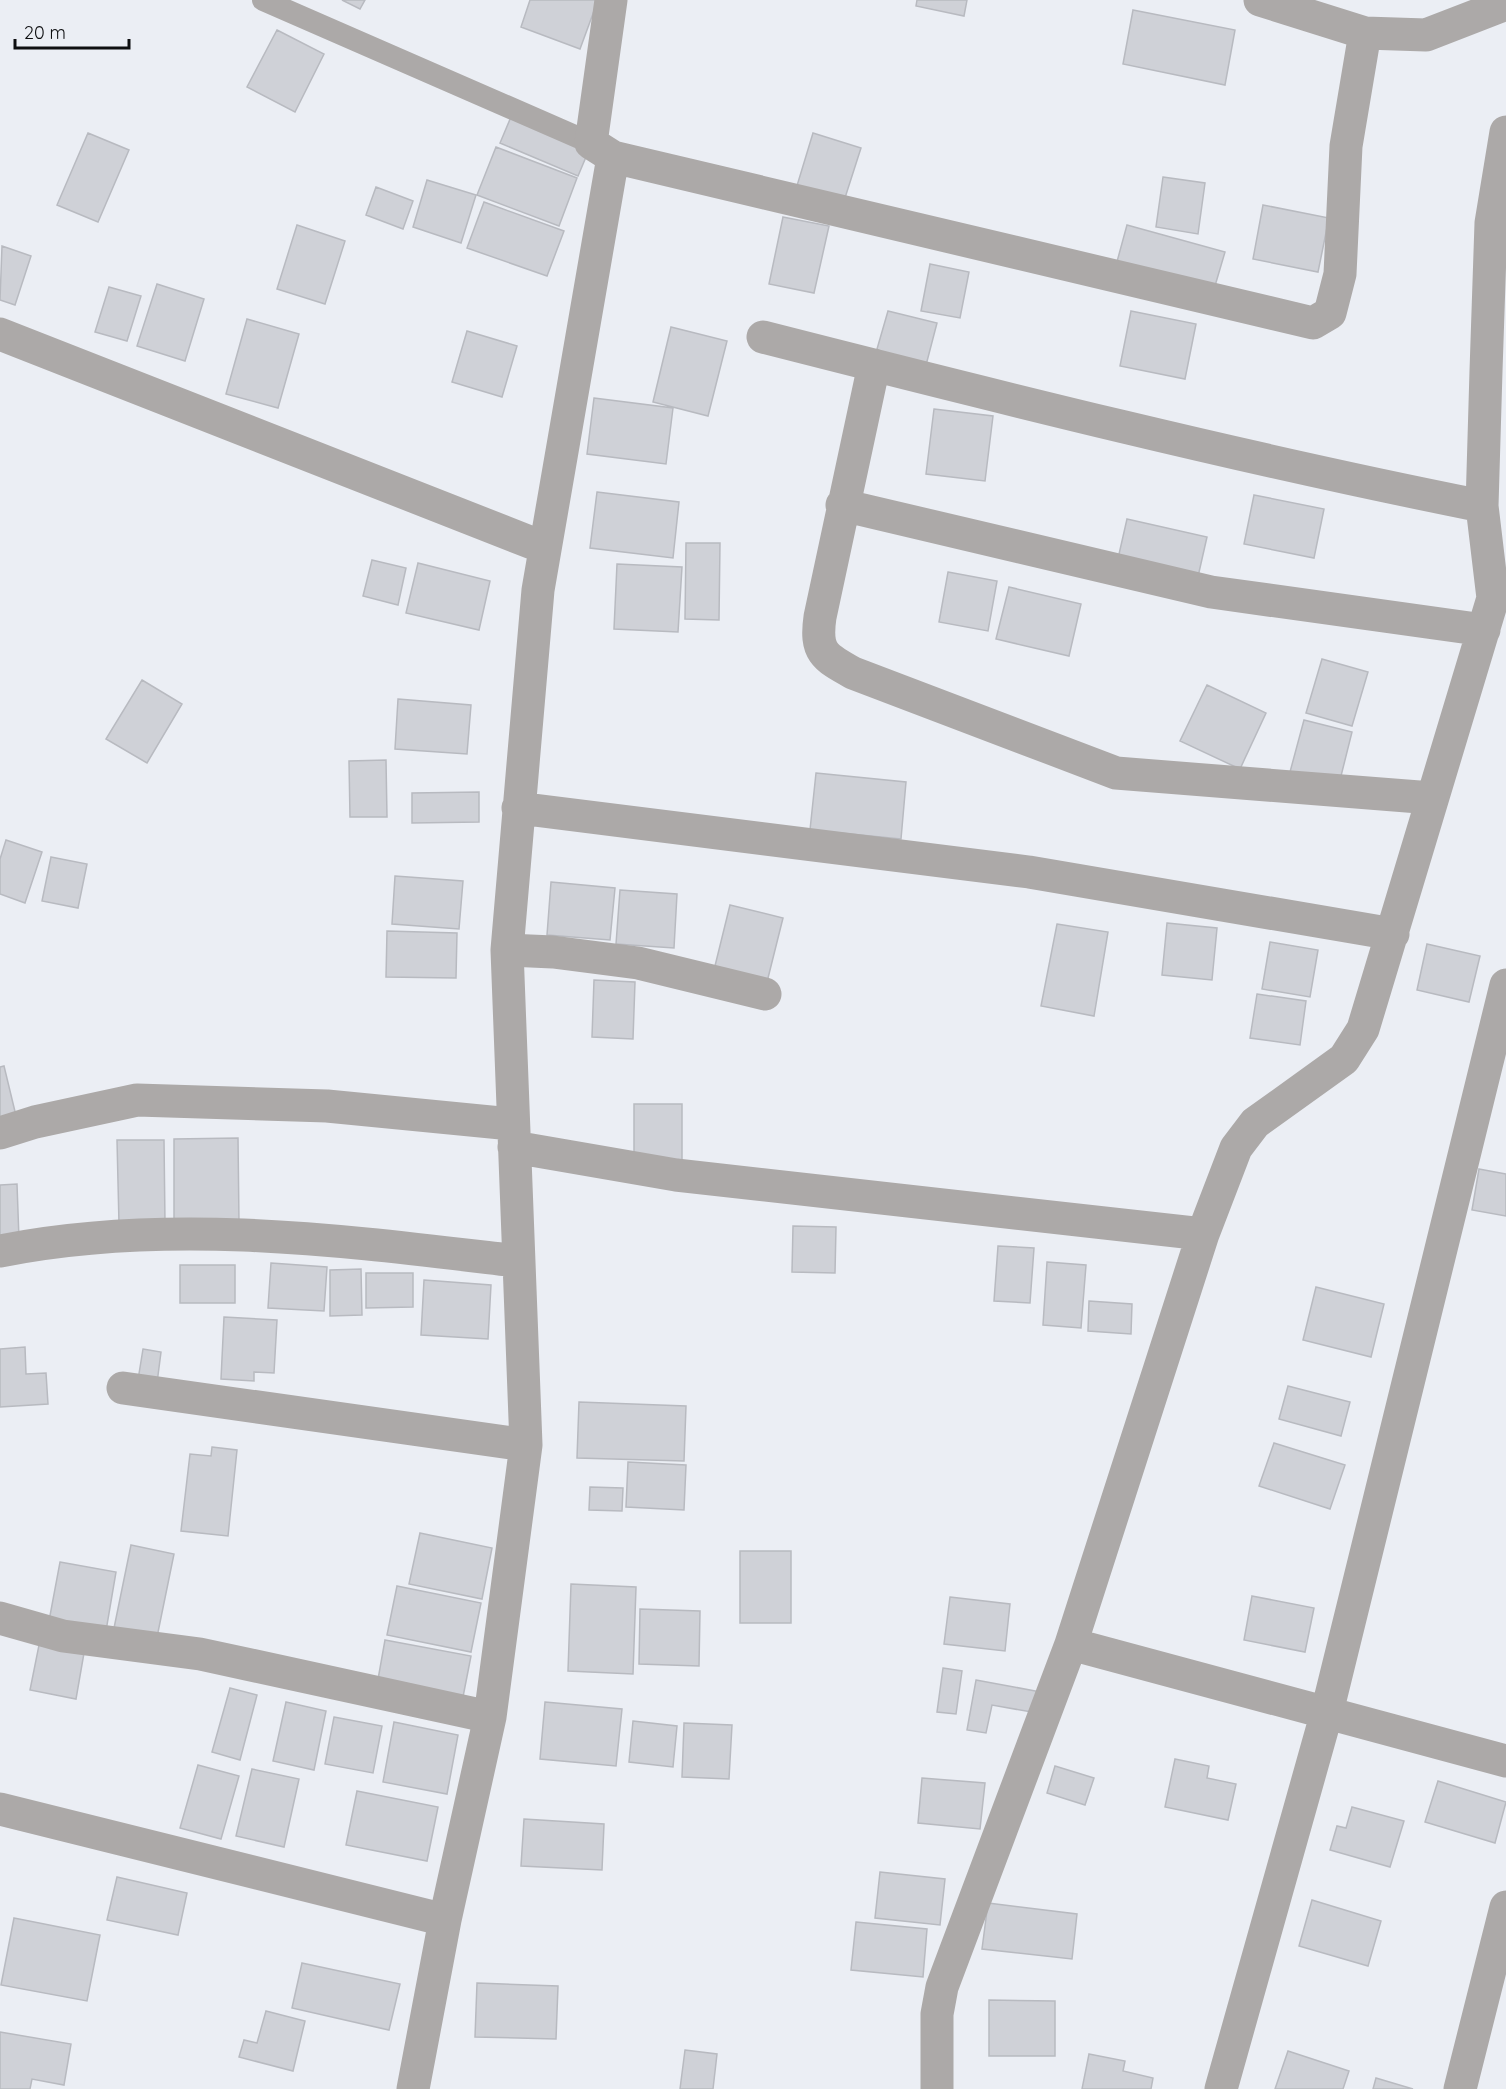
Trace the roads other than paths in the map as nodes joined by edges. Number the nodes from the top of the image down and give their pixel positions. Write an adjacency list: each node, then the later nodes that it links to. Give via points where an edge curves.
1 (263, 0): 7 (lane)
2 (611, 0): 7 (street)
3 (1260, 0): 5 (street)
4 (1506, 4): 5 (street, via 1426,35)
5 (1365, 33): 7 (street, via 1346,146 1340,274 1330,313 1313,323)
6 (1506, 132): 12 (street, via 1491,223)
7 (602, 150): 13 (street)
8 (0, 334): 13 (street)
9 (763, 337): 10 (street)
10 (873, 365): 11 (street); 12 (street, via 1335,477)
11 (842, 505): 15 (street, via 1211,592); 16 (street, via 817,640 827,658 853,673 1116,773)
12 (1482, 506): 14 (street)
13 (545, 548): 17 (street)
14 (1500, 598): 15 (street)
15 (1484, 630): 16 (street)
16 (1432, 798): 18 (street)
17 (518, 808): 18 (street, via 1029,872); 19 (street)
18 (1393, 934): 24 (street, via 1363,1029 1344,1059 1255,1123 1236,1148)
19 (507, 950): 21 (street, via 638,963); 23 (street)
20 (1506, 986): 31 (street)
21 (765, 994)
22 (0, 1133): 23 (street, via 137,1100 327,1106)
23 (513, 1136): 24 (street, via 676,1175); 26 (street)
24 (1203, 1234): 30 (street)
25 (0, 1251): 26 (street, via 124,1235 229,1235 336,1239)
26 (517, 1261): 28 (street)
27 (123, 1388): 28 (street)
28 (526, 1445): 32 (street)
29 (0, 1618): 32 (street, via 63,1636 201,1654)
30 (1071, 1644): 31 (street); 38 (street, via 942,1987 936,2014)
31 (1327, 1712): 33 (street); 39 (street)
32 (490, 1717): 36 (street)
33 (1506, 1761)
34 (0, 1809): 36 (street)
35 (1506, 1907): 40 (street)
36 (445, 1920): 37 (street)
37 (413, 2089)
38 (937, 2089)
39 (1221, 2089)
40 (1460, 2089)

